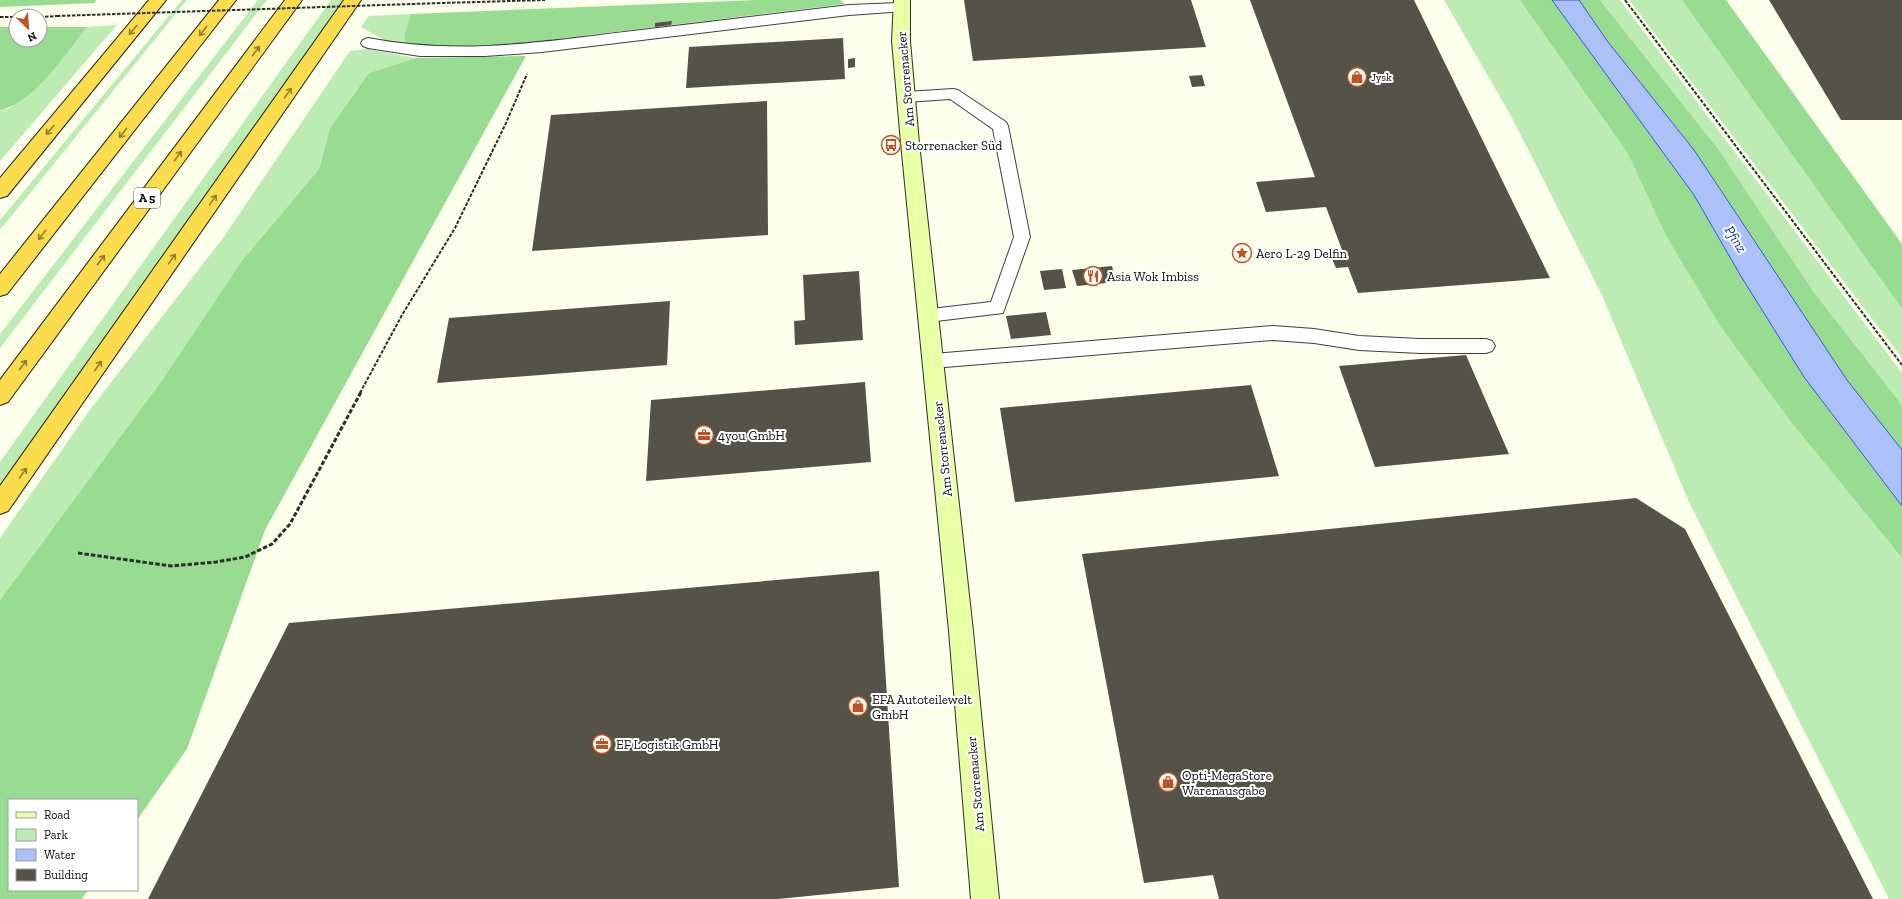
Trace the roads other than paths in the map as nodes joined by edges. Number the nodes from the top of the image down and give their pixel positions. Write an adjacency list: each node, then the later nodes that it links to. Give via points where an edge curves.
1 (158, 0): 8 (highway, one-way to 8)
2 (228, 0): 9 (highway, one-way to 9)
3 (294, 0): 13 (highway, A 5, one-way to 3)
4 (352, 0): 14 (highway, one-way to 4)
5 (901, 4): 6 (lane, via 542,47 430,52); 7 (street, Am Storrenacker)
6 (368, 43)
7 (906, 97): 10 (street, Am Storrenacker); 10 (lane, via 953,94 1000,126 1022,237 997,308)
8 (0, 192)
9 (0, 288)
10 (928, 316): 12 (street, Am Storrenacker)
11 (1486, 346): 12 (lane, via 1359,343 1273,333)
12 (933, 361): 15 (street, Am Storrenacker)
13 (0, 396)
14 (0, 504)
15 (985, 899)

